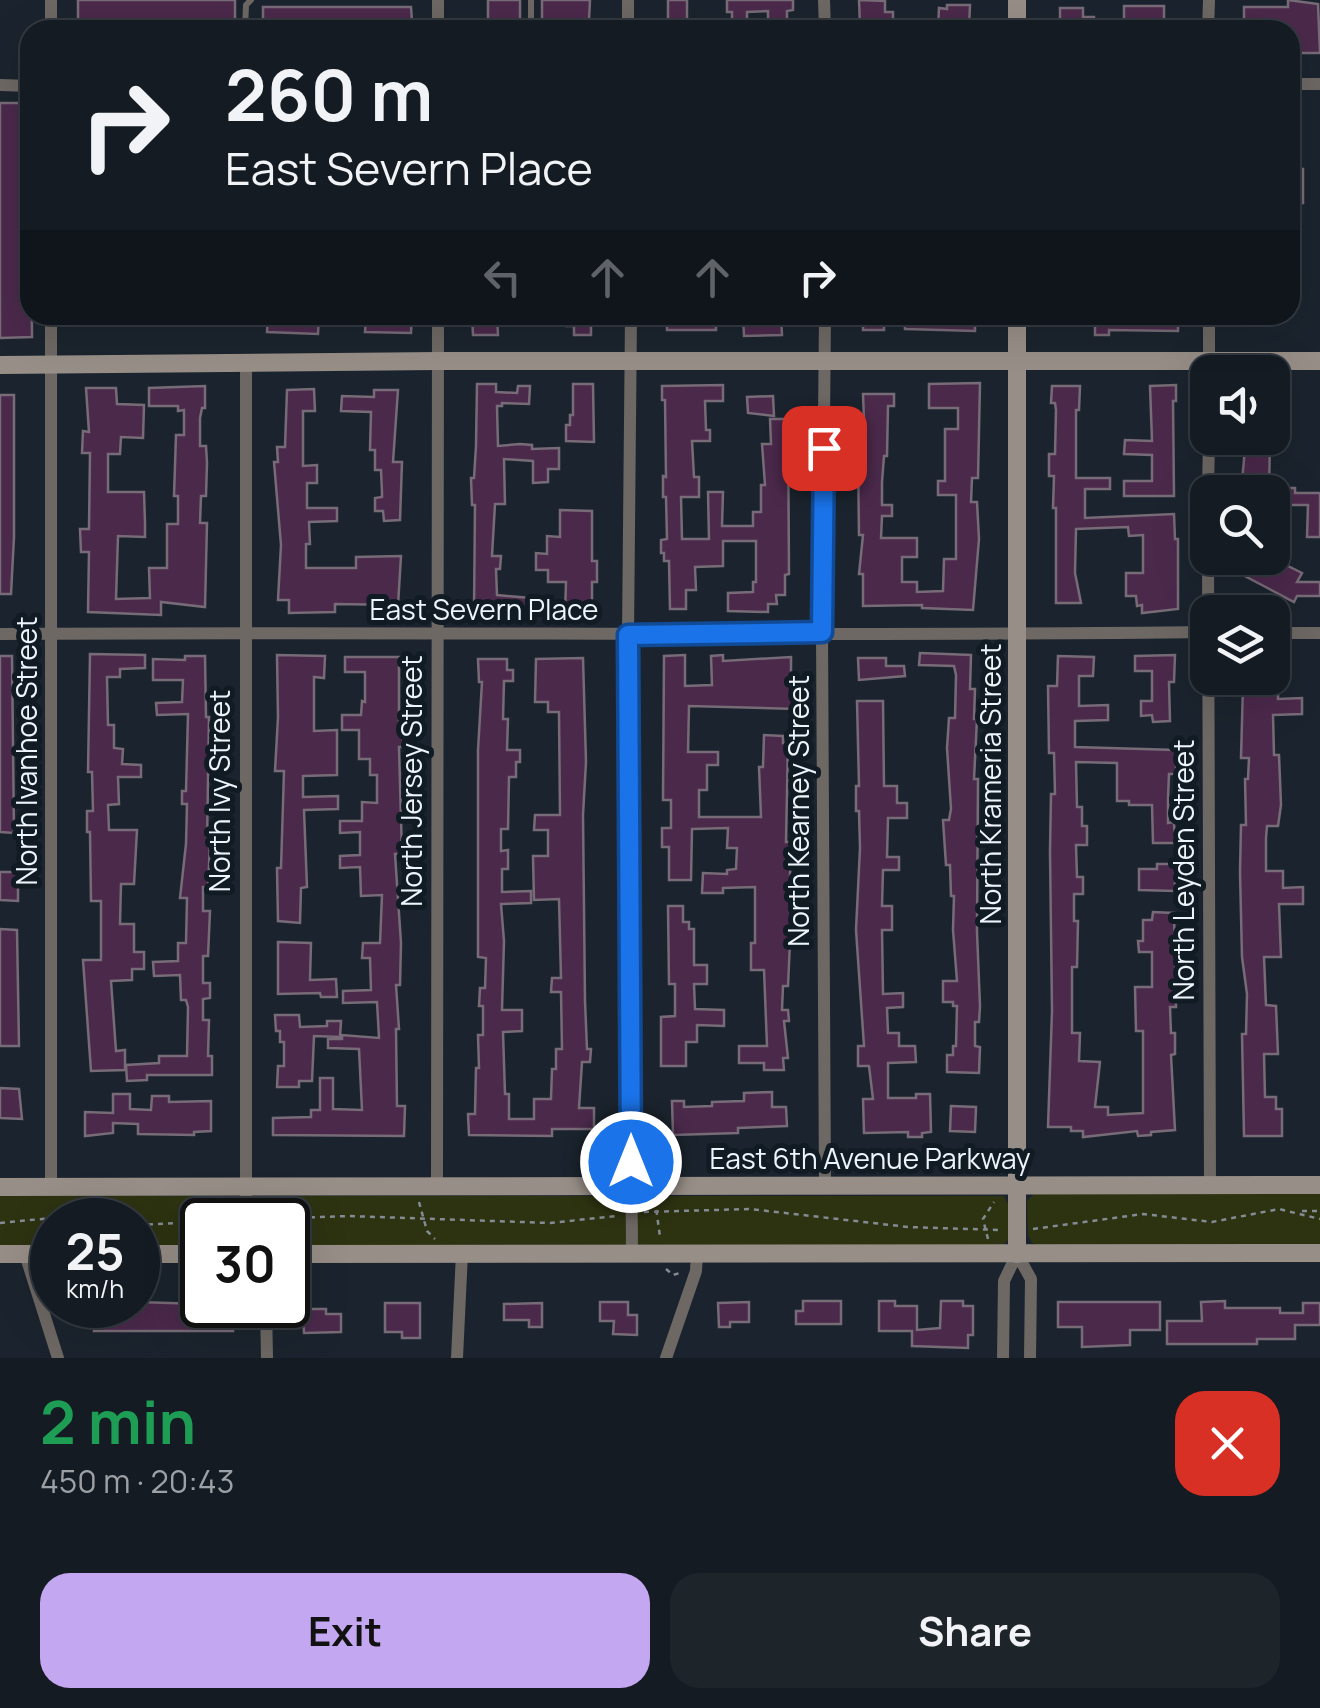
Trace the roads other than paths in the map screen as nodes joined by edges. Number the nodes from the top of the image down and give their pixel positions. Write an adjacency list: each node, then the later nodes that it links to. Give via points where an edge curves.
1 (51, 325): 15 (street, North Ivanhoe Street)
2 (438, 325): 8 (street, North Jersey Street)
3 (630, 325): 9 (street)
4 (825, 325): 10 (street, North Kearney Street)
5 (1017, 325): 11 (main road, North Krameria Street)
6 (1209, 325): 7 (street)
7 (1210, 355)
8 (438, 361): 9 (main road); 13 (main road); 25 (street, North Jersey Street)
9 (631, 361): 10 (main road); 26 (street)
10 (825, 361): 11 (main road); 19 (street, North Kearney Street)
11 (1017, 361): 17 (main road); 27 (main road, North Krameria Street)
12 (1320, 361): 14 (main road)
13 (246, 362): 15 (main road); 18 (street, North Ivy Street)
14 (1290, 363)
15 (51, 364): 16 (main road); 21 (street, North Ivanhoe Street)
16 (0, 365)
17 (1190, 366)
18 (244, 631): 21 (street, East Severn Place); 25 (street, East Severn Place); 37 (street, North Ivy Street)
19 (822, 632): 26 (street, East Severn Place); 27 (street, East Severn Place); 33 (street, North Kearney Street)
20 (1190, 632): 27 (street, East Severn Place)
21 (51, 633): 24 (street, East Severn Place); 36 (street, North Ivanhoe Street)
22 (1290, 633): 23 (street)
23 (1320, 633)
24 (0, 634)
25 (436, 634): 26 (street, East Severn Place); 31 (street, North Jersey Street)
26 (628, 635): 32 (street)
27 (1018, 635): 34 (main road, North Krameria Street)
28 (1207, 695): 29 (street, North Leyden Street)
29 (1210, 1185): 30 (main road, East 6th Avenue Parkway); 34 (main road, East 6th Avenue Parkway)
30 (1320, 1185)
31 (428, 1186): 32 (main road, East 6th Avenue Parkway); 37 (main road, East 6th Avenue Parkway)
32 (631, 1186): 33 (main road, East 6th Avenue Parkway); 39 (street)
33 (825, 1186): 34 (main road, East 6th Avenue Parkway)
34 (1017, 1186): 46 (main road, North Krameria Street)
35 (0, 1187): 36 (main road, East 6th Avenue Parkway)
36 (50, 1187): 37 (main road, East 6th Avenue Parkway)
37 (246, 1187): 38 (street, North Ivy Street)
38 (246, 1198)
39 (632, 1253): 45 (main road); 47 (main road)
40 (1320, 1253): 46 (main road)
41 (0, 1254): 42 (main road)
42 (25, 1254): 43 (main road); 49 (street)
43 (30, 1254)
44 (310, 1254): 45 (main road)
45 (462, 1254): 51 (street)
46 (1017, 1254): 47 (main road); 53 (street, North Krameria Street, via 1004,1281); 54 (street, North Krameria Street, via 1031,1279)
47 (696, 1262): 52 (street)
48 (266, 1328): 50 (street)
49 (58, 1358)
50 (267, 1358)
51 (457, 1358)
52 (666, 1358)
53 (1003, 1358)
54 (1030, 1358)

